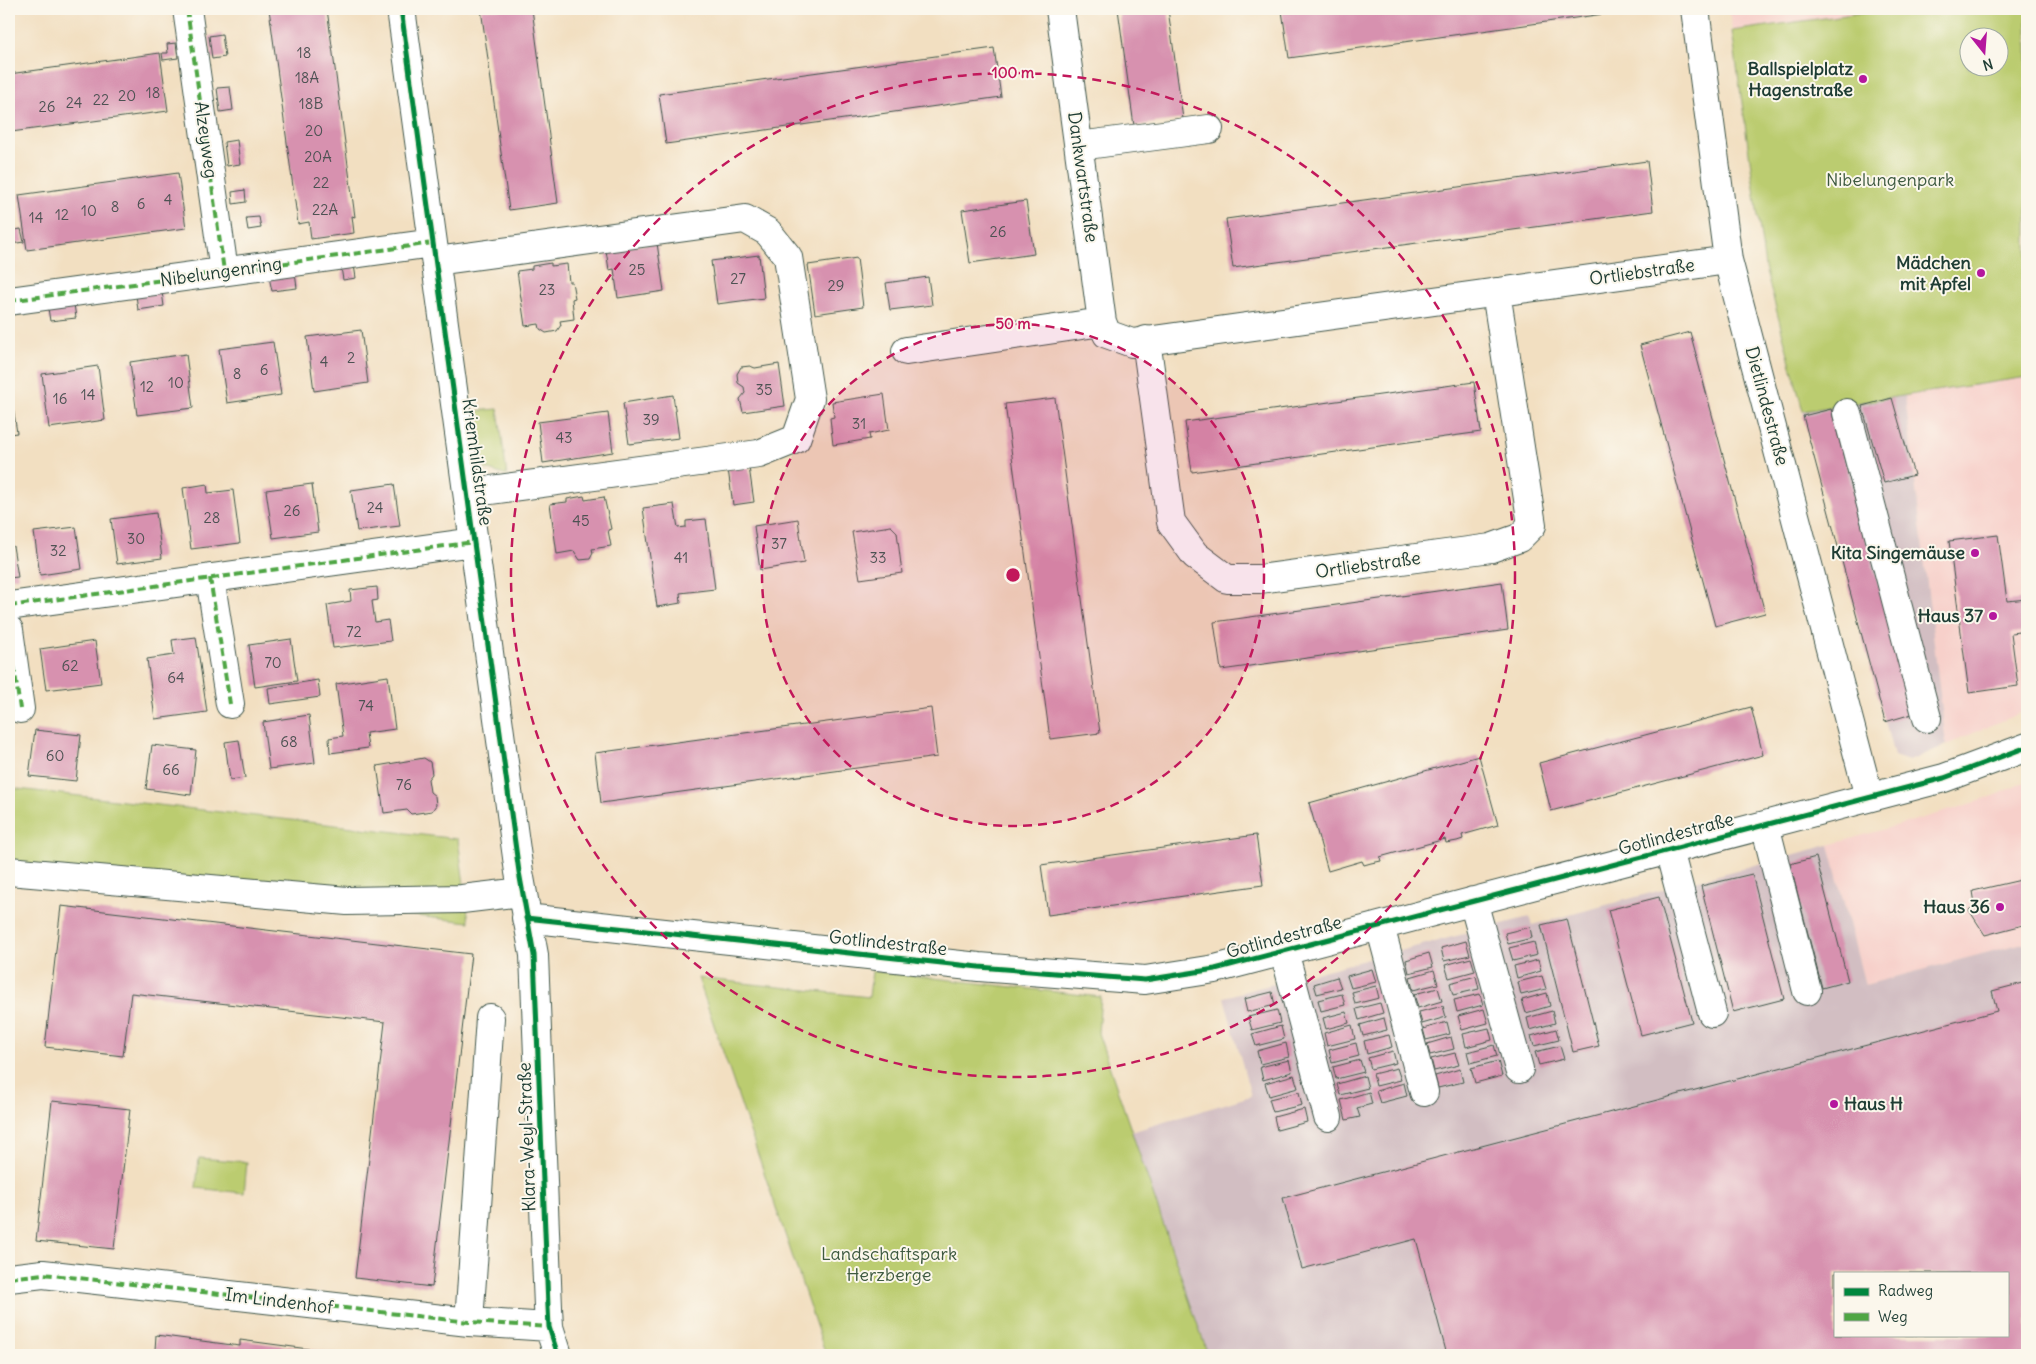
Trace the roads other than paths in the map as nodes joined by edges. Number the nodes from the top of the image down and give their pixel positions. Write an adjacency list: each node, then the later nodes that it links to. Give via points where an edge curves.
1 (187, 9): 9 (street, Alzeyweg)
2 (401, 9): 7 (street, Kriemhildstraße)
3 (1060, 9): 6 (street, Dankwartstraße)
4 (1695, 9): 8 (street, Dietlindestraße)
5 (1209, 130): 6 (street)
6 (1079, 146): 12 (street, Dankwartstraße)
7 (435, 252): 9 (street, Nibelungenring); 16 (street, Kriemhildstraße); 16 (street, Kriemhildstraße, via 744,219 768,232 788,257 810,399 796,439 759,454)
8 (1728, 260): 10 (street, Ortliebstraße); 25 (street, Dietlindestraße)
9 (224, 271): 11 (street, Nibelungenring)
10 (1496, 292): 13 (street, Ortliebstraße); 13 (street, Ortliebstraße, via 1532,525 1520,538 1491,548 1260,579 1227,579 1196,555 1171,522)
11 (9, 301)
12 (1109, 330): 13 (street, Ortliebstraße, via 1132,343); 14 (street, Ortliebstraße)
13 (1146, 340)
14 (906, 351)
15 (1848, 413): 23 (street)
16 (468, 493): 17 (street, Kriemhildstraße)
17 (474, 542): 18 (street, Kriemhildstraße); 30 (street, Kriemhildstraße)
18 (210, 578): 19 (street, Kriemhildstraße); 21 (street)
19 (9, 606)
20 (9, 630): 22 (street)
21 (230, 704)
22 (20, 709)
23 (1927, 718)
24 (2027, 746): 25 (street, Gotlindestraße, via 1944,778)
25 (1869, 797): 26 (street, Gotlindestraße)
26 (1765, 825): 27 (street, Gotlindestraße); 33 (street)
27 (1669, 850): 29 (street, Gotlindestraße); 34 (street)
28 (9, 871): 30 (street, Gotlindestraße, via 347,901 462,899)
29 (1473, 901): 31 (street, Gotlindestraße); 36 (street)
30 (524, 905): 32 (street, Gotlindestraße, via 979,967 1145,980 1215,969); 41 (street, Klara-Weyl-Straße, via 534,955)
31 (1380, 926): 32 (street, Gotlindestraße); 37 (street)
32 (1284, 951): 38 (street)
33 (1807, 991)
34 (1712, 1013)
35 (490, 1018): 40 (street)
36 (1519, 1069)
37 (1424, 1092)
38 (1328, 1117)
39 (9, 1278): 40 (street, Im Lindenhof, via 43,1274)
40 (469, 1322): 41 (street, Im Lindenhof)
41 (550, 1327): 42 (street, Klara-Weyl-Straße)
42 (558, 1355)

